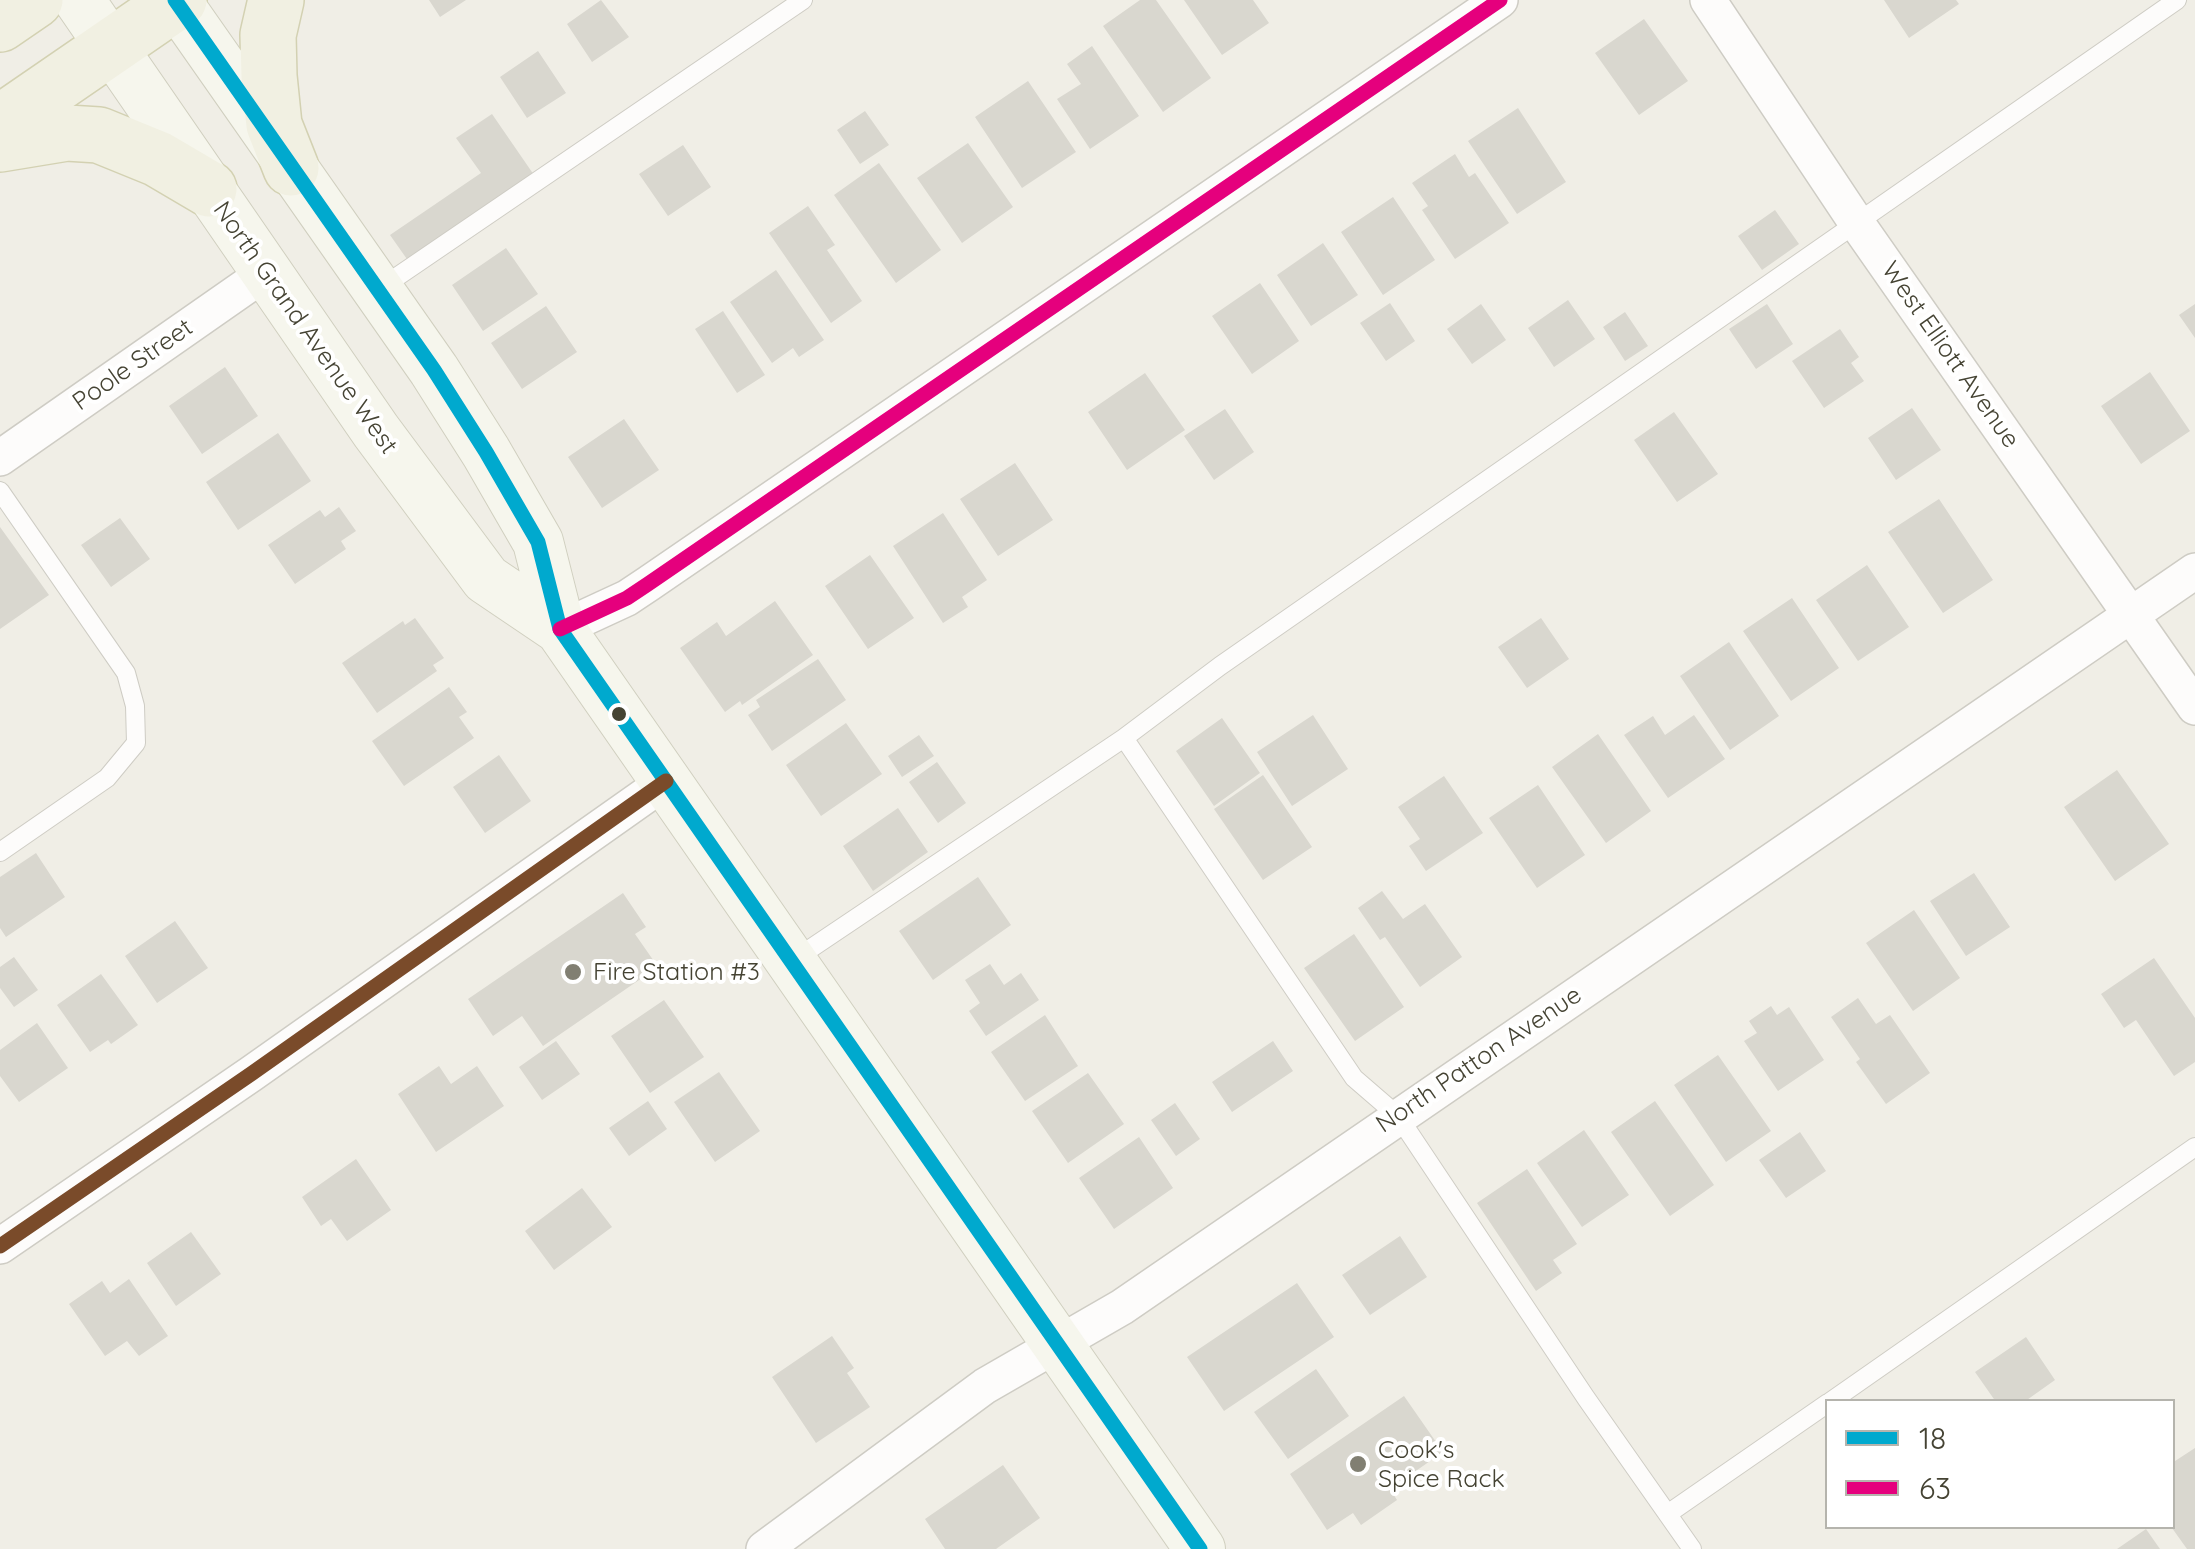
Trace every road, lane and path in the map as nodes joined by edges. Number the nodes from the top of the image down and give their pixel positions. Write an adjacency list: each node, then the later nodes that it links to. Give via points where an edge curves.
1 (35, 0): 9 (main road)
2 (78, 0): 10 (main road, North Grand Avenue West)
3 (276, 0): 13 (main road, via 269,76 274,125)
4 (803, 0): 17 (lane)
5 (1500, 0): 22 (street, via 648,584)
6 (1708, 0): 15 (street, West Elliott Avenue)
7 (2177, 0): 15 (lane)
8 (177, 1): 10 (main road); 13 (main road, North Grand Avenue West)
9 (0, 24)
10 (110, 46): 11 (main road); 14 (main road, North Grand Avenue West)
11 (0, 123)
12 (0, 144): 14 (main road, via 99,135)
13 (291, 168): 17 (main road, North Grand Avenue West)
14 (208, 189): 16 (main road, North Grand Avenue West)
15 (1856, 222): 21 (street, West Elliott Avenue); 24 (lane)
16 (265, 273): 18 (street, Poole Street); 22 (main road, North Grand Avenue West, via 486,579)
17 (378, 290): 22 (main road, North Grand Avenue West, via 538,542)
18 (0, 458)
19 (0, 491): 26 (lane, via 126,673 136,706 136,744 107,778)
20 (2195, 571): 21 (street, North Patton Avenue)
21 (2130, 614): 23 (street, West Elliott Avenue); 28 (street, North Patton Avenue)
22 (560, 629): 25 (main road, North Grand Avenue West)
23 (2195, 707)
24 (1124, 738): 27 (lane); 28 (lane, via 1354,1078)
25 (666, 781): 27 (main road, North Grand Avenue West); 30 (street)
26 (0, 852)
27 (792, 961): 31 (main road, North Grand Avenue West)
28 (1398, 1116): 31 (street, North Patton Avenue, via 1122,1307); 34 (lane)
29 (2195, 1147): 32 (lane)
30 (0, 1246)
31 (1056, 1342): 35 (street, North Patton Avenue, via 985,1386); 36 (main road, North Grand Avenue West)
32 (1832, 1399)
33 (1825, 1404): 34 (lane)
34 (1669, 1514): 37 (lane)
35 (764, 1549)
36 (1200, 1549)
37 (1692, 1549)

